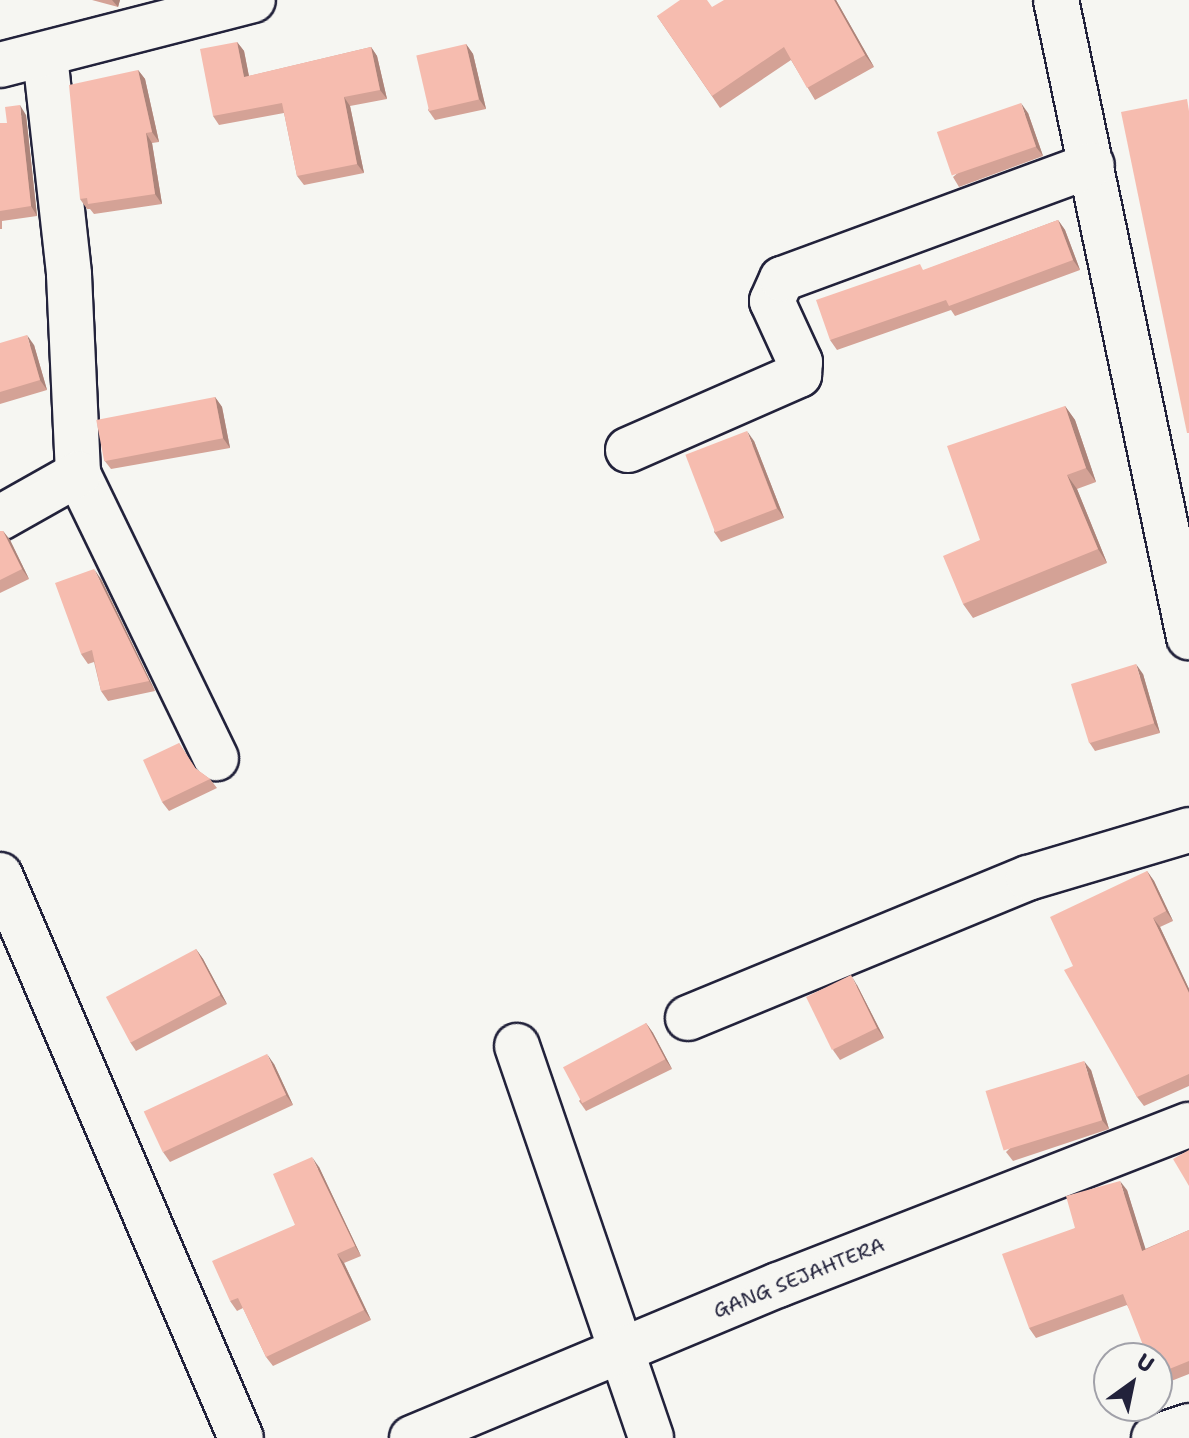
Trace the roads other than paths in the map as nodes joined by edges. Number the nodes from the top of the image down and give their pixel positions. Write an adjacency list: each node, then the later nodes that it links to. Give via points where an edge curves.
1 (253, 0): 3 (street)
2 (1056, 0): 5 (street)
3 (45, 56): 4 (street); 7 (street, via 69,275)
4 (0, 65)
5 (1092, 165): 6 (street, via 782,279 772,301 800,362 799,375); 9 (street)
6 (628, 450)
7 (78, 474): 8 (street); 10 (street)
8 (0, 518)
9 (1189, 637)
10 (216, 758)
11 (1189, 830): 13 (street, via 1028,878)
12 (0, 875): 18 (street)
13 (688, 1018)
14 (517, 1046): 16 (street)
15 (1189, 1125): 16 (street, GANG SEJAHTERA)
16 (619, 1351): 19 (street, GANG SEJAHTERA); 20 (street)
17 (1189, 1426): 21 (street)
18 (241, 1438)
19 (412, 1438)
20 (651, 1438)
21 (1154, 1438)

